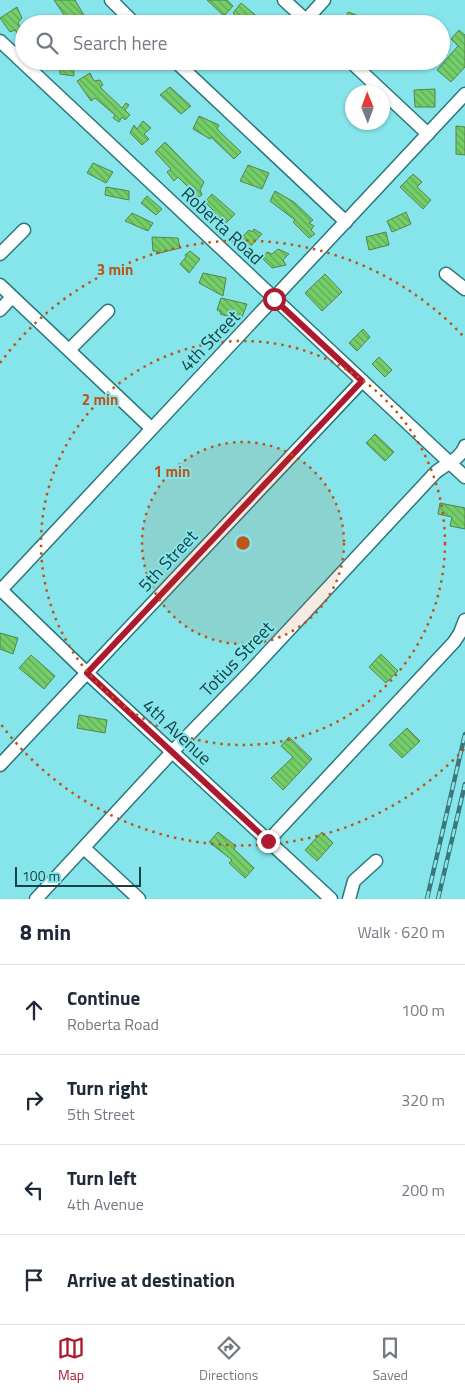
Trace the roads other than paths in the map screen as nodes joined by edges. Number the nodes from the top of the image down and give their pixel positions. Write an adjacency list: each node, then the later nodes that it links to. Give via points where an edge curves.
1 (111, 0): 4 (street)
2 (284, 0): 5 (street)
3 (324, 0): 6 (street)
4 (126, 15)
5 (300, 15)
6 (313, 15)
7 (0, 41): 8 (street, Roberta Road)
8 (15, 55)
9 (31, 70): 21 (street, Roberta Road)
10 (185, 70): 14 (street)
11 (360, 70): 13 (street)
12 (465, 94): 13 (street, 4th Street)
13 (428, 134): 14 (street, 4th Street)
14 (346, 222): 21 (street, 4th Street)
15 (24, 230): 16 (street)
16 (0, 254)
17 (446, 274): 19 (street)
18 (0, 285): 20 (street)
19 (465, 289)
20 (12, 297): 22 (street); 24 (street)
21 (274, 299): 25 (street, Roberta Road); 26 (street, 4th Street)
22 (0, 310)
23 (108, 311): 24 (street)
24 (70, 350): 26 (street)
25 (362, 381): 28 (street, Roberta Road); 32 (street, 5th Street)
26 (151, 428): 30 (street, 4th Street)
27 (465, 446): 28 (street, Totius Street, via 461,454)
28 (449, 462): 29 (street, Roberta Road); 33 (street, Totius Street, via 435,473)
29 (465, 477)
30 (0, 590): 32 (street, 4th Avenue)
31 (465, 620): 35 (street, via 454,642)
32 (87, 673): 33 (street, 4th Avenue); 34 (street, 5th Street)
33 (172, 752): 35 (street, 4th Avenue); 36 (street, Totius Street)
34 (0, 765)
35 (268, 841): 40 (street, 4th Avenue)
36 (84, 848): 38 (street, Totius Street); 39 (street)
37 (376, 861): 41 (street, via 354,881)
38 (36, 899)
39 (139, 899)
40 (331, 899)
41 (349, 899)

